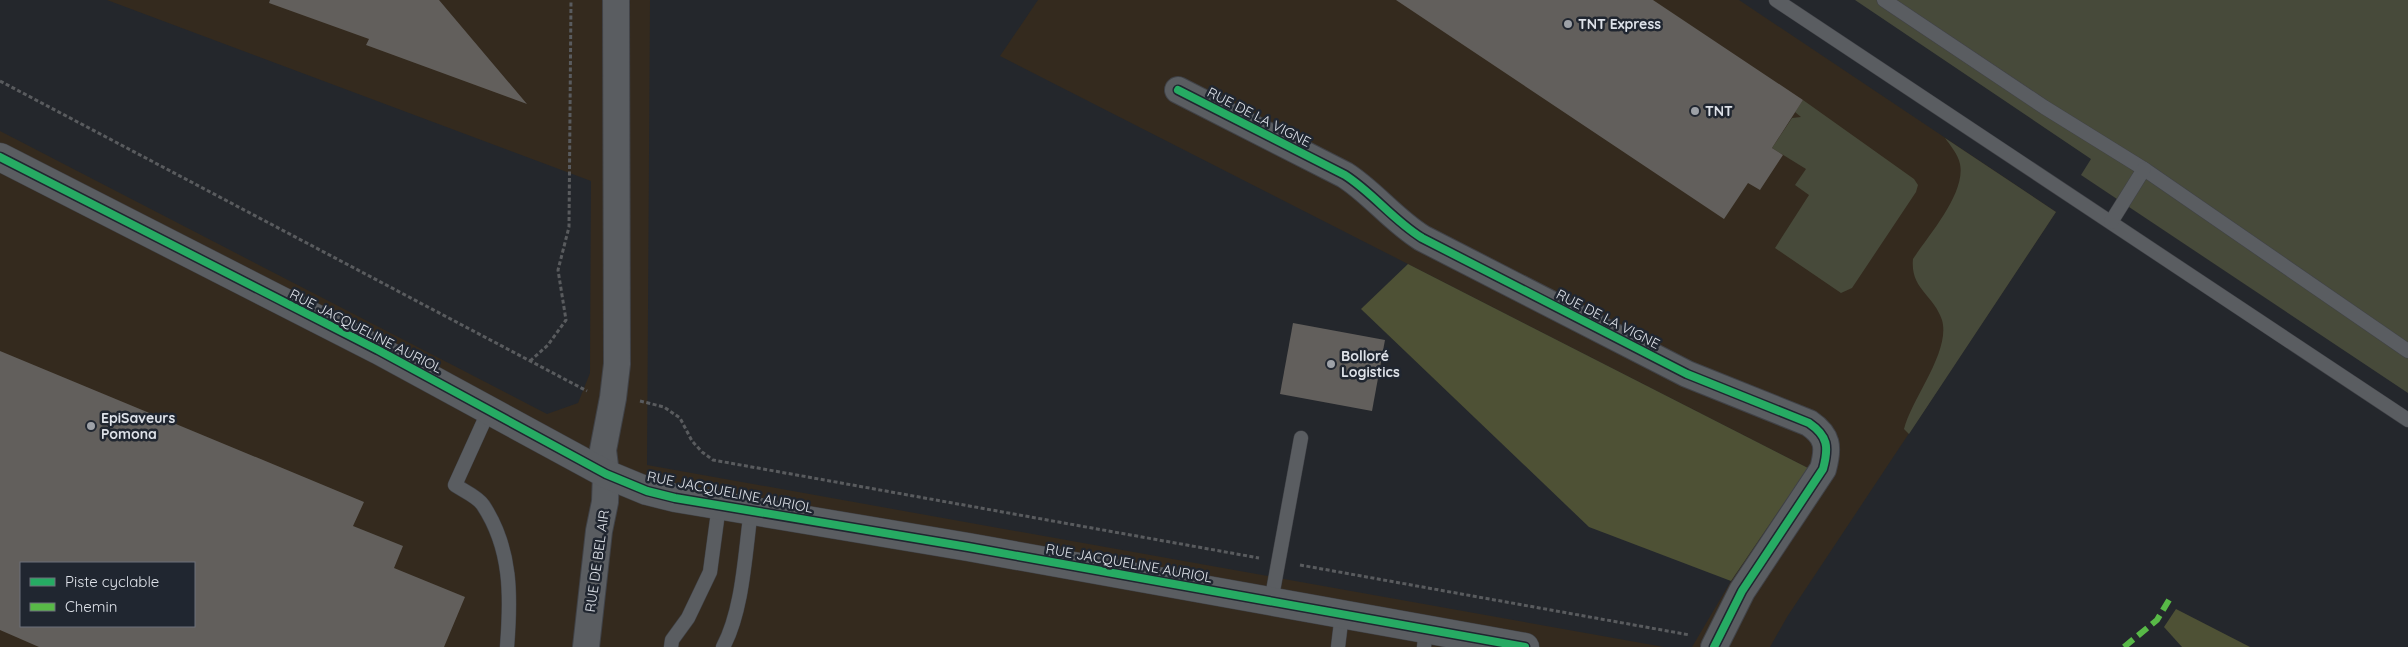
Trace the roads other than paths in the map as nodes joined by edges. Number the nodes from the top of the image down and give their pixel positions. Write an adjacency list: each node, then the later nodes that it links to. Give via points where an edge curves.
1 (616, 0): 12 (street, RUE DE BEL AIR, via 618,327 613,398 603,450)
2 (1776, 0): 7 (lane)
3 (1884, 0): 6 (lane, via 2044,107)
4 (1178, 90): 18 (street, RUE DE LA VIGNE, via 1345,175 1363,187 1408,230 1422,238 1687,374 1809,422 1819,430 1826,440 1824,469 1742,591)
5 (0, 157): 9 (street, RUE JACQUELINE AURIOL)
6 (2144, 169): 7 (lane); 8 (lane)
7 (2110, 222): 10 (lane)
8 (2408, 350)
9 (489, 410): 12 (street, RUE JACQUELINE AURIOL); 19 (lane, via 455,485 482,504 499,538 509,577)
10 (2408, 420)
11 (1301, 438): 15 (lane)
12 (606, 474): 13 (street, RUE JACQUELINE AURIOL, via 647,491); 20 (street, RUE DE BEL AIR)
13 (719, 505): 14 (street, RUE JACQUELINE AURIOL); 21 (lane, via 710,572)
14 (750, 510): 15 (street, RUE JACQUELINE AURIOL); 22 (lane, via 738,599 729,637)
15 (1271, 602): 16 (street, RUE JACQUELINE AURIOL)
16 (1342, 614): 17 (street, RUE JACQUELINE AURIOL); 23 (lane)
17 (1425, 638): 24 (street, RUE JACQUELINE AURIOL)
18 (1716, 644)
19 (507, 647)
20 (586, 647)
21 (671, 647)
22 (723, 647)
23 (1338, 647)
24 (1526, 647)

